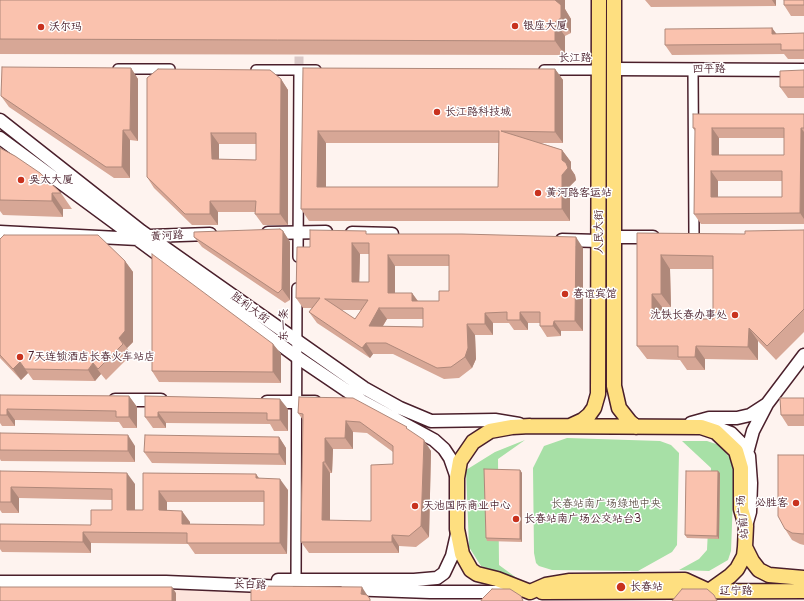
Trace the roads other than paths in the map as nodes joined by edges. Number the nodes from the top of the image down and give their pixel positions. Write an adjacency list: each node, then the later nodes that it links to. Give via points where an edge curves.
1 (599, 0): 11 (main road, 人民大街)
2 (614, 0): 5 (main road, 人民大街)
3 (108, 68): 4 (street)
4 (177, 69)
5 (614, 69): 6 (main road, 四平路); 23 (main road, 人民大街)
6 (693, 69): 12 (main road, 四平路); 22 (street)
7 (246, 70): 8 (street)
8 (299, 70): 9 (street); 16 (street)
9 (323, 70)
10 (536, 70): 11 (street, 长江路)
11 (599, 70): 26 (main road, 人民大街)
12 (804, 70)
13 (0, 120): 24 (main road, 胜利大街)
14 (0, 138): 24 (main road, 胜利大街)
15 (0, 232): 24 (main road, 黄河路)
16 (298, 232): 17 (main road); 19 (main road); 27 (street)
17 (259, 233)
18 (220, 234): 24 (main road, 黄河路)
19 (401, 235)
20 (665, 236): 23 (main road)
21 (680, 236): 22 (main road)
22 (698, 236)
23 (614, 237): 43 (main road, 人民大街, via 614,394 619,408)
24 (144, 238): 29 (main road, 胜利大街); 31 (main road, 胜利大街)
25 (551, 240): 26 (main road)
26 (599, 241): 42 (main road, 人民大街, via 598,394 589,415)
27 (298, 263)
28 (297, 278): 29 (street, 东一条)
29 (296, 341): 31 (street, 东一条); 41 (main road, 胜利大街, via 364,388 400,408 431,421 494,420)
30 (804, 355): 32 (main road)
31 (297, 357): 35 (main road, 胜利大街); 37 (street, 东一条)
32 (774, 399): 40 (main road, via 750,415 737,418 709,418); 45 (main road, via 753,431)
33 (99, 400): 34 (main road)
34 (169, 400)
35 (362, 401): 39 (main road); 46 (main road, 胜利大街, via 444,448)
36 (256, 402): 37 (main road)
37 (296, 402): 38 (main road); 52 (street, 东一条)
38 (326, 402)
39 (340, 402)
40 (691, 423): 44 (main road, via 670,422); 45 (main road, via 716,426 731,433)
41 (530, 426): 42 (main road, 站前广场); 46 (main road, 站前广场, via 498,428 481,435 460,461)
42 (570, 427): 43 (main road, 站前广场)
43 (636, 427): 44 (main road, 站前广场)
44 (656, 427): 47 (main road, 站前广场, via 709,429 716,432 736,452 741,468 741,509)
45 (747, 453): 47 (main road, via 751,484 750,512)
46 (457, 478): 48 (main road, 站前广场)
47 (746, 526): 49 (main road, 站前广场)
48 (458, 529): 52 (main road, 长白路, via 452,556 444,573 437,578); 56 (main road, 站前广场, via 462,554 471,570)
49 (745, 547): 51 (main road, 辽宁路, via 758,570 769,575); 55 (main road, 站前广场, via 744,556 737,569)
50 (0, 574): 52 (main road, 长白路)
51 (804, 578)
52 (296, 581)
53 (0, 582): 56 (main road, 长白路, via 159,582 430,592)
54 (804, 590): 55 (main road, 辽宁路)
55 (709, 591): 56 (main road, via 685,580 570,581 546,585); 57 (main road, 辽宁路)
56 (530, 592): 57 (main road, 长白路)
57 (620, 592)

